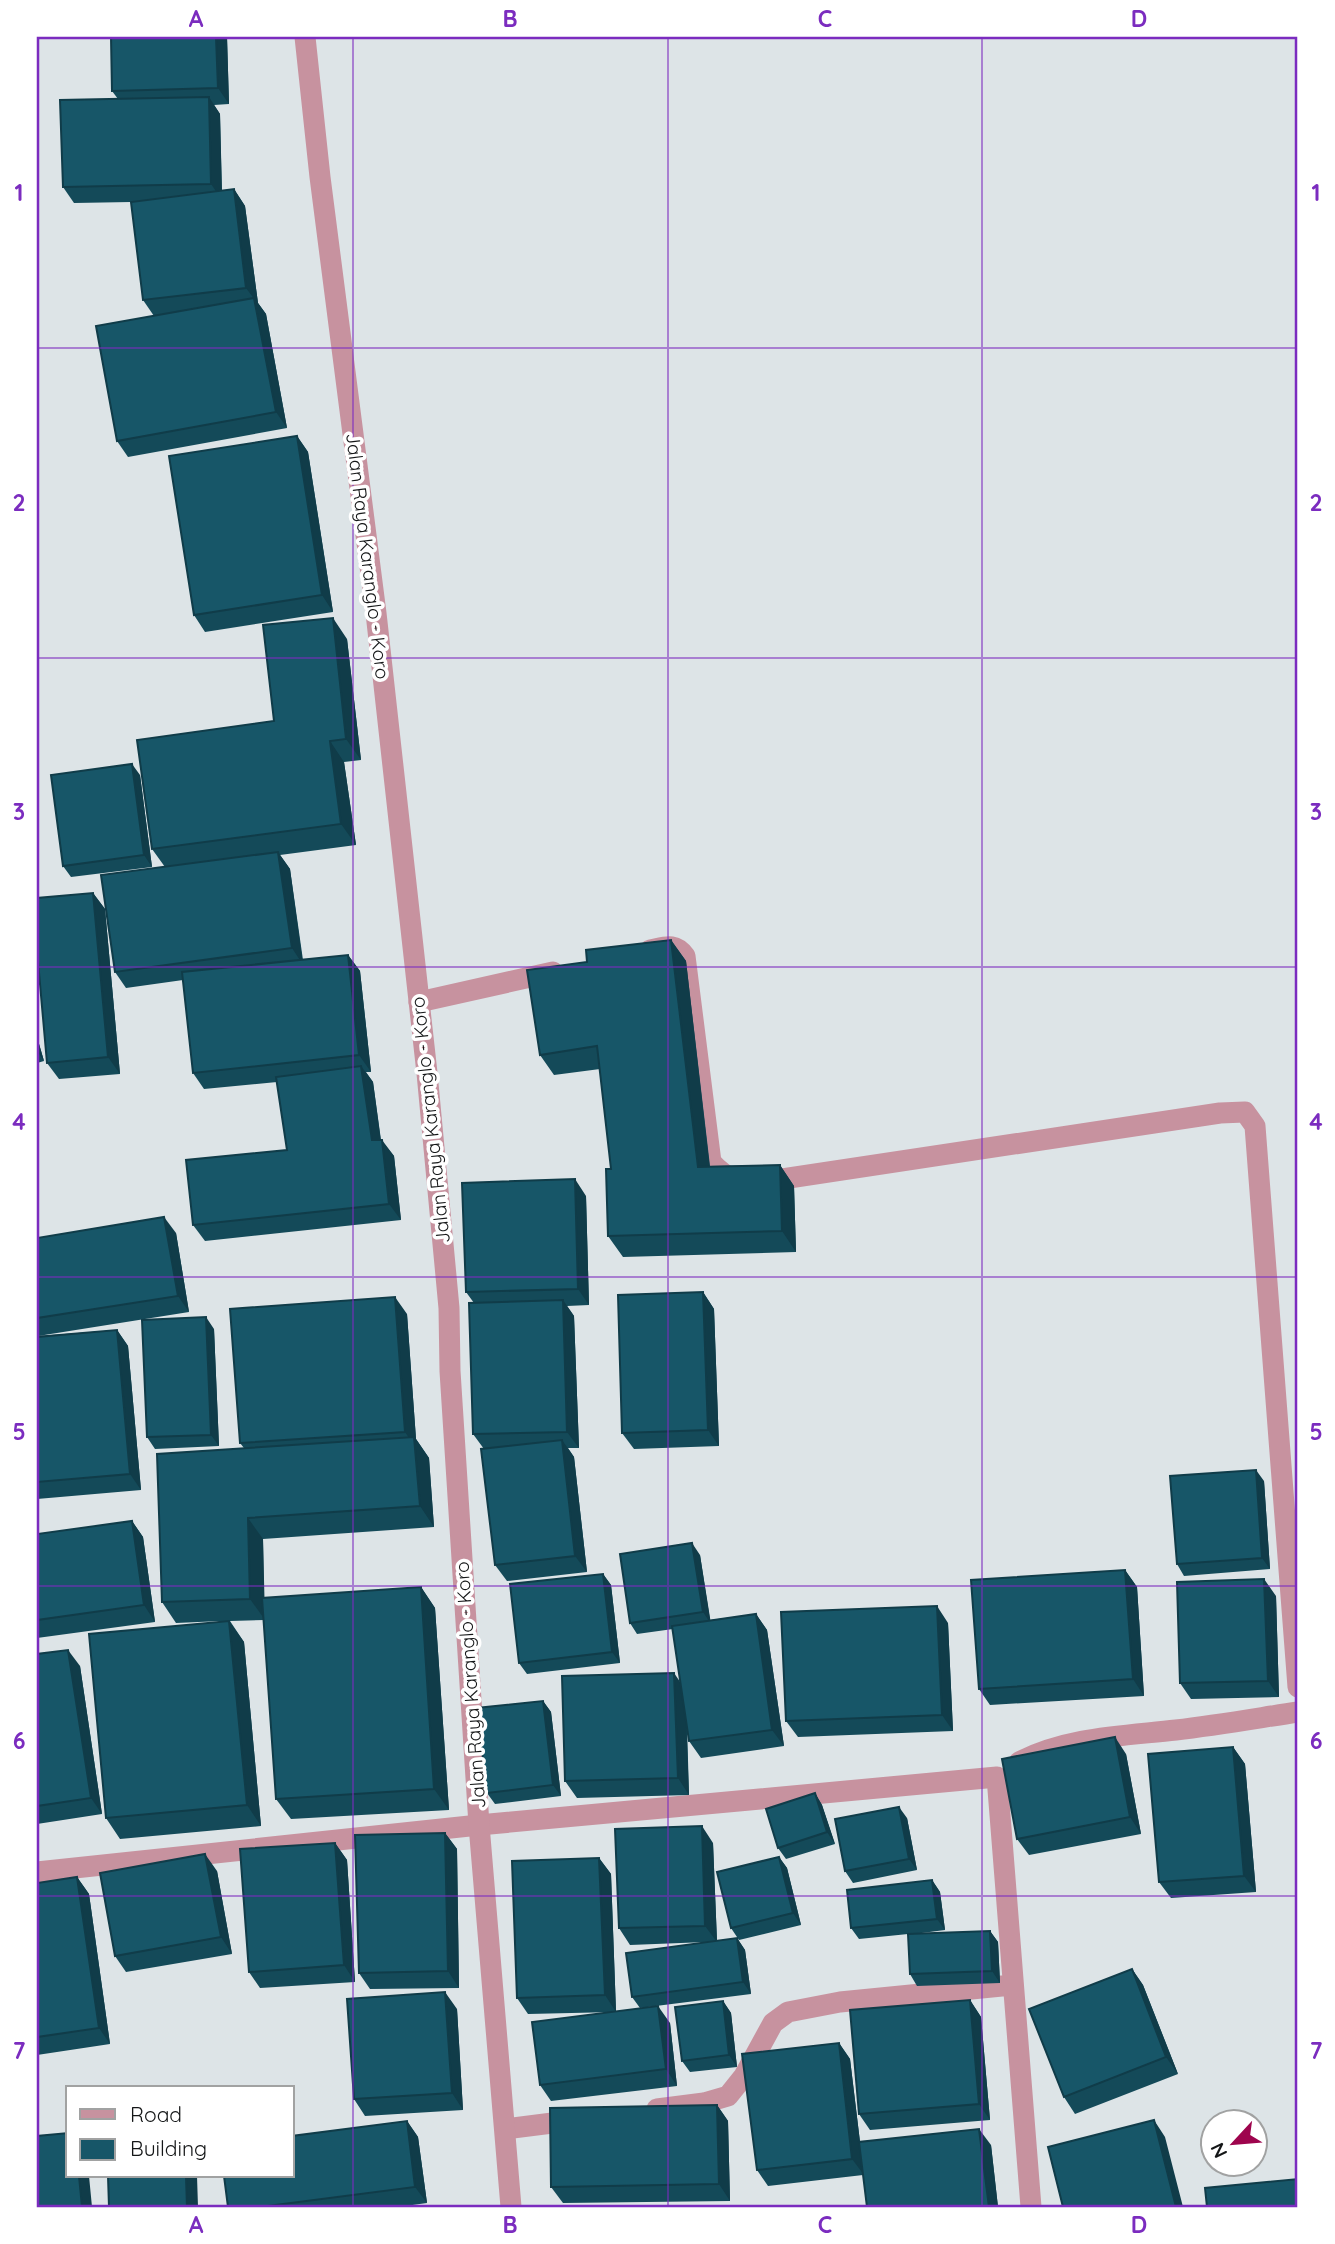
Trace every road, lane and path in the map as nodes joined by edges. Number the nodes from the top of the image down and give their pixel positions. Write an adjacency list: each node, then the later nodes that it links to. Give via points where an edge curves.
1 (305, 37): 4 (street, Jalan Raya Karanglo - Koro)
2 (636, 953): 5 (street, via 673,946 685,956 711,1163 725,1177 743,1182 1220,1113 1245,1112 1251,1118)
3 (568, 968): 4 (street)
4 (419, 1002): 8 (street, Jalan Raya Karanglo - Koro, via 449,1308)
5 (1298, 1687)
6 (1298, 1712): 7 (street, via 1076,1742 1028,1758)
7 (997, 1777): 8 (street); 10 (street)
8 (479, 1825): 9 (street); 13 (street, Jalan Raya Karanglo - Koro)
9 (37, 1872)
10 (1012, 1985): 11 (street, via 840,2002 788,2012 773,2023 728,2096); 15 (street)
11 (638, 2111)
12 (598, 2117): 13 (street)
13 (505, 2129): 14 (street, Jalan Raya Karanglo - Koro)
14 (511, 2207)
15 (1031, 2207)

